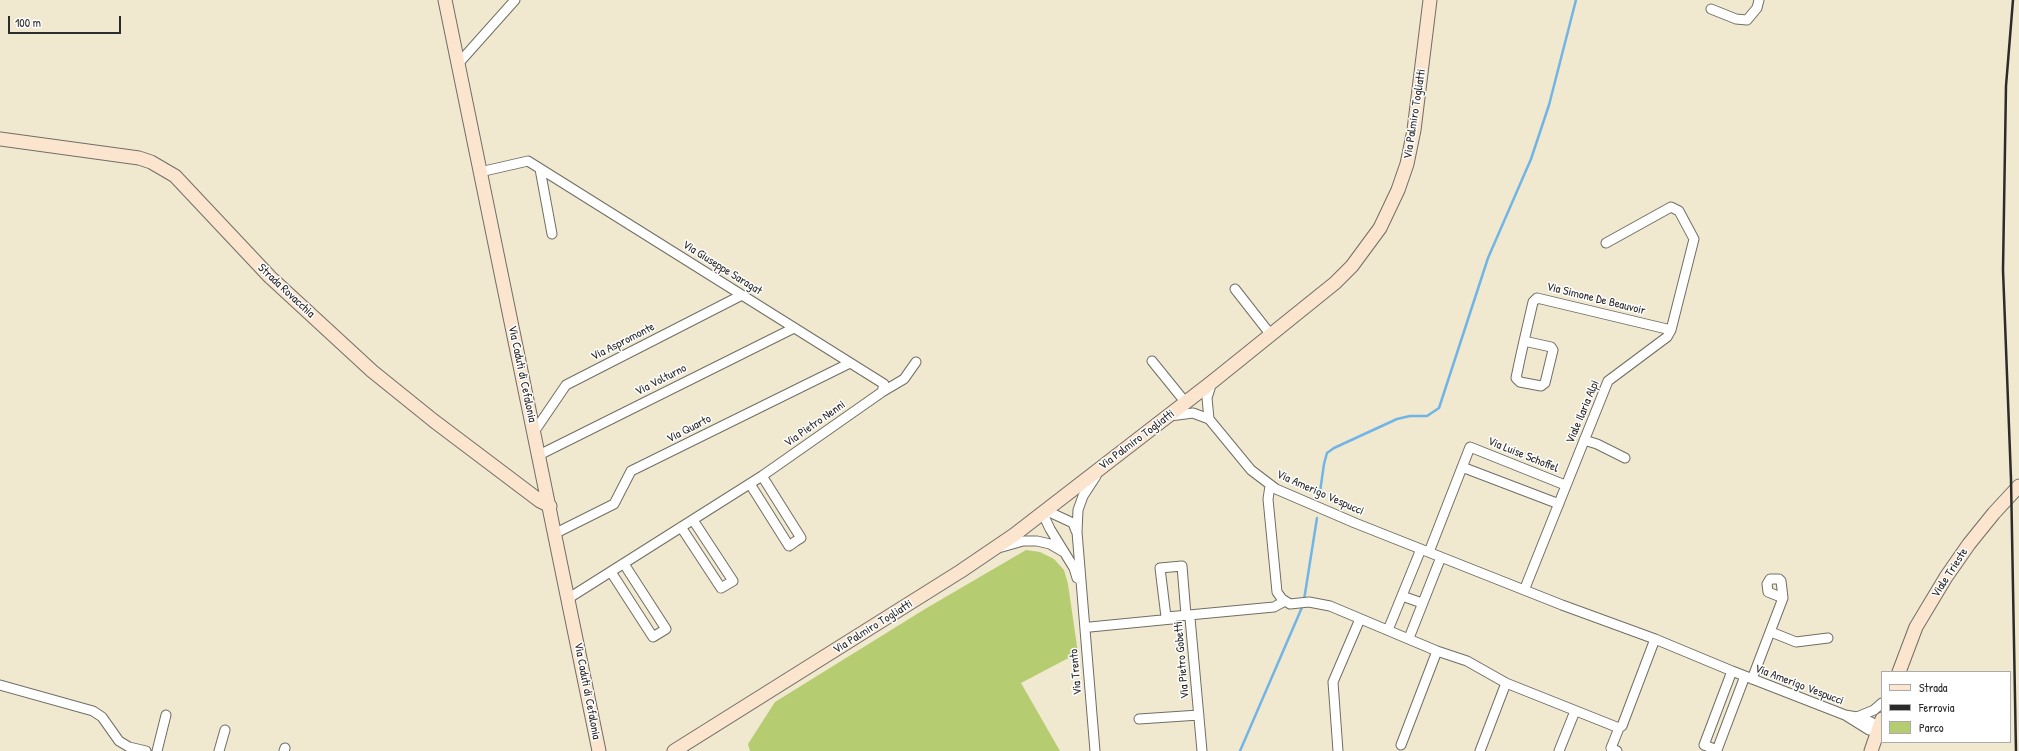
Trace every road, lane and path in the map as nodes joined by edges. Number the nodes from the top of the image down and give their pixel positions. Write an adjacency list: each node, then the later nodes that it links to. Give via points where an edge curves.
1 (445, 0): 6 (street, Via Caduti di Cefalonia)
2 (515, 0): 6 (street)
3 (1430, 0): 16 (street, Via Palmiro Togliatti, via 1414,130 1407,164 1380,228 1352,266)
4 (1760, 0): 5 (street, via 1757,8 1746,20 1736,19)
5 (1711, 8)
6 (458, 65): 9 (street, Via Caduti di Cefalonia)
7 (0, 139): 40 (street, Strada Rovacchia, via 139,158 175,176 270,277 372,371 434,421)
8 (540, 169): 9 (street, Via Giuseppe Saragat, via 528,161); 10 (street); 13 (street, Via Giuseppe Saragat)
9 (480, 172): 28 (street, Via Caduti di Cefalonia)
10 (552, 234)
11 (1606, 243): 15 (street, via 1666,208 1674,207 1679,211 1694,239)
12 (1235, 289): 16 (street)
13 (742, 295): 14 (street, Via Giuseppe Saragat); 28 (street, Via Aspromonte, via 566,385)
14 (794, 328): 20 (street, Via Giuseppe Saragat); 30 (street, Via Volturno)
15 (1672, 330): 17 (street, Via Simone De Beauvoir, via 1540,297 1534,299); 29 (street, Viale Ilaria Alpi, via 1667,337 1608,381)
16 (1271, 335): 21 (street, Via Palmiro Togliatti)
17 (1524, 341): 17 (street, Via Simone De Beauvoir, via 1516,378 1520,382 1541,386 1553,350 1551,347)
18 (1152, 361): 23 (street)
19 (916, 362): 22 (street, Via Pietro Nenni, via 904,379)
20 (850, 363): 22 (street, Via Giuseppe Saragat, via 884,384); 45 (street, Via Quarto, via 631,471 614,504)
21 (1212, 382): 23 (street, Via Palmiro Togliatti); 24 (street)
22 (882, 392): 34 (street, Via Pietro Nenni)
23 (1189, 400): 24 (street, via 1200,401); 25 (street); 26 (street, Via Palmiro Togliatti)
24 (1207, 407): 27 (street)
25 (1200, 416): 26 (street, via 1186,413); 27 (street)
26 (1167, 417): 32 (street, Via Palmiro Togliatti)
27 (1209, 419): 37 (street, Via Amerigo Vespucci, via 1251,470)
28 (534, 432): 30 (street, Via Caduti di Cefalonia)
29 (1584, 440): 31 (street); 36 (street, Viale Ilaria Alpi)
30 (540, 455): 40 (street, Via Caduti di Cefalonia)
31 (1625, 458)
32 (1104, 465): 41 (street, Via Palmiro Togliatti); 44 (street, Via Trento, via 1090,484 1078,510)
33 (1462, 467): 36 (street, Via Luise Schoffel, via 1470,447); 39 (street); 46 (street, Via Luise Schoffel)
34 (762, 476): 35 (street, Via Pietro Nenni); 35 (street, via 801,538 789,546)
35 (750, 484): 42 (street, Via Pietro Nenni)
36 (1565, 485): 39 (street, Viale Ilaria Alpi)
37 (1270, 486): 46 (street, Via Amerigo Vespucci); 57 (street, via 1268,499 1277,592)
38 (2019, 486): 69 (street, Viale Trieste, via 1969,544 1946,577 1916,627)
39 (1558, 504): 52 (street, Viale Ilaria Alpi)
40 (550, 506): 45 (street, Via Caduti di Cefalonia)
41 (1045, 512): 44 (street, via 1073,523); 47 (street, Via Palmiro Togliatti); 48 (street, Via Trento, via 1050,530)
42 (693, 520): 43 (street, Via Pietro Nenni); 43 (street, via 733,581 721,588)
43 (681, 527): 50 (street, Via Pietro Nenni)
44 (1077, 532): 53 (street, Via Trento)
45 (556, 533): 55 (street, Via Caduti di Cefalonia)
46 (1425, 550): 49 (street, Via Amerigo Vespucci); 54 (street)
47 (989, 552): 48 (street, via 1023,541 1050,544); 90 (street, Via Palmiro Togliatti)
48 (1064, 552): 53 (street, Via Trento, via 1074,568)
49 (1441, 557): 52 (street, Via Amerigo Vespucci); 58 (street)
50 (624, 564): 51 (street, Via Pietro Nenni); 51 (street, via 666,629 653,637)
51 (611, 572): 55 (street, Via Pietro Nenni)
52 (1525, 588): 66 (street, Via Amerigo Vespucci)
53 (1082, 591): 91 (street, Via Trento)
54 (1402, 596): 58 (street); 62 (street)
55 (569, 598): 85 (street, Via Caduti di Cefalonia)
56 (1783, 598): 63 (street)
57 (1285, 601): 59 (street, Via Pietro Gobetti, via 1274,607); 60 (street, via 1290,604 1309,602 1330,606)
58 (1422, 603): 64 (street)
59 (1188, 616): 59 (street, via 1166,616 1160,568 1182,566); 61 (street); 76 (street, Via Pietro Gobetti)
60 (1360, 619): 62 (street); 93 (street, via 1332,682)
61 (1090, 627)
62 (1388, 630): 64 (street)
63 (1771, 632): 65 (street, via 1796,642); 70 (street)
64 (1409, 638): 67 (street)
65 (1828, 638)
66 (1655, 639): 68 (street, Via Amerigo Vespucci); 82 (street, via 1622,726)
67 (1437, 651): 71 (street, via 1467,661); 84 (street)
68 (1732, 671): 70 (street, Via Amerigo Vespucci); 70 (street, Via Amerigo Vespucci, via 1704,745 1717,750)
69 (1899, 671)
70 (1748, 678): 77 (street, Via Amerigo Vespucci)
71 (1506, 683): 74 (street); 94 (street)
72 (0, 685): 87 (street, via 93,711 102,717 119,742)
73 (1881, 704): 78 (street, via 1874,710)
74 (1575, 711): 82 (street); 95 (street)
75 (166, 715): 88 (street)
76 (1199, 715): 79 (street); 92 (street, Via Pietro Gobetti)
77 (1845, 715): 78 (street, Via Amerigo Vespucci); 81 (street, Via Amerigo Vespucci)
78 (1857, 717): 80 (street, Via Amerigo Vespucci)
79 (1139, 719)
80 (1880, 725): 81 (street, Via Amerigo Vespucci, via 1869,730); 86 (street)
81 (1861, 726): 86 (street, Via Amerigo Vespucci)
82 (1619, 728): 96 (street, via 1611,748)
83 (225, 730): 89 (street)
84 (1402, 745)
85 (599, 750)
86 (1871, 750)
87 (146, 751)
88 (157, 751)
89 (219, 751)
90 (674, 751)
91 (1095, 751)
92 (1202, 751)
93 (1338, 751)
94 (1480, 751)
95 (1559, 751)
96 (1617, 751)

